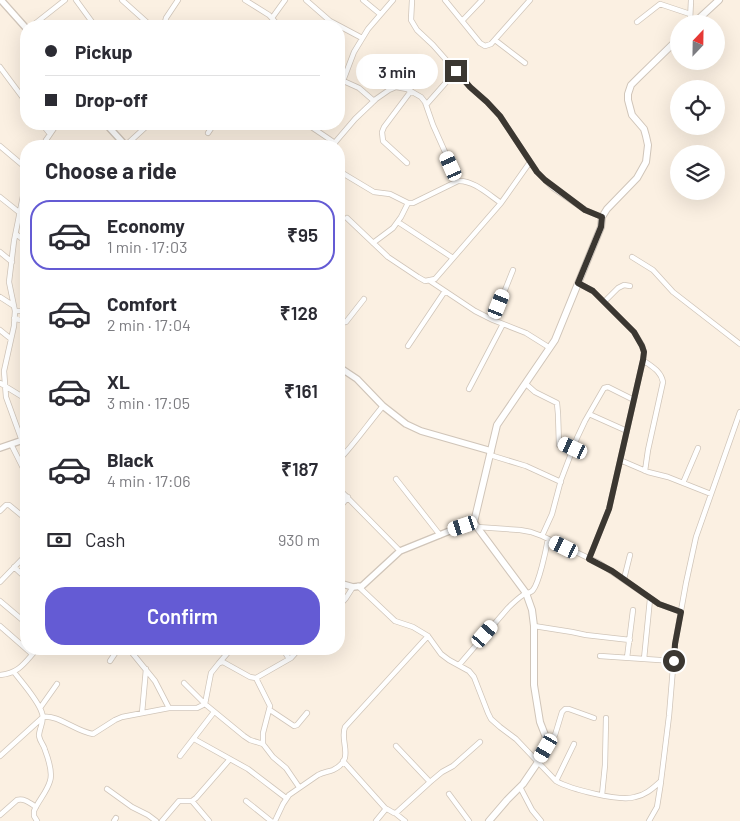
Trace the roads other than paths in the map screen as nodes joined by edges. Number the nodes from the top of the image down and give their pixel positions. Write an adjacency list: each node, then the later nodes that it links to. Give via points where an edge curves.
1 (1, 0): 26 (street)
2 (65, 0): 21 (street)
3 (76, 0): 22 (street)
4 (122, 0): 23 (street)
5 (178, 0): 24 (street)
6 (245, 0): 20 (street)
7 (285, 0): 20 (street)
8 (306, 0): 25 (street)
9 (363, 0): 17 (street)
10 (393, 0): 17 (street)
11 (412, 0): 36 (street, via 411,20 417,30)
12 (445, 0): 27 (street)
13 (482, 0): 27 (street)
14 (530, 0): 31 (street)
15 (691, 0): 18 (street)
16 (719, 0): 19 (main road)
17 (380, 14): 30 (street)
18 (690, 14): 28 (street, via 660,4)
19 (702, 15)
20 (272, 18)
21 (40, 20)
22 (91, 20)
23 (144, 20)
24 (166, 20)
25 (330, 20)
26 (20, 21)
27 (462, 21): 31 (street, via 483,45)
28 (637, 22)
29 (345, 28): 30 (street)
30 (362, 38): 35 (street)
31 (495, 40): 33 (street)
32 (670, 47): 65 (main road, via 638,78 628,94 632,115 646,136 646,162 637,178)
33 (525, 62)
34 (0, 67): 39 (street)
35 (345, 71)
36 (456, 71): 41 (street); 56 (street, via 500,116)
37 (345, 82): 40 (street, via 359,88)
38 (410, 90): 40 (street, via 396,87); 41 (street); 58 (street, via 384,127 382,137)
39 (20, 94)
40 (374, 101): 54 (street)
41 (426, 105): 60 (street)
42 (47, 130): 49 (street)
43 (53, 130): 49 (street)
44 (111, 130): 51 (street)
45 (143, 130): 52 (street)
46 (210, 130): 48 (street)
47 (315, 130): 53 (street)
48 (208, 133)
49 (50, 134): 50 (street)
50 (46, 140)
51 (121, 140)
52 (132, 140)
53 (329, 140)
54 (337, 140)
55 (0, 146): 57 (street)
56 (530, 162): 63 (street); 65 (street, via 553,188 585,210)
57 (20, 163)
58 (407, 163)
59 (345, 175): 62 (street, via 374,192 390,194)
60 (458, 181): 62 (street); 63 (street, via 472,183)
61 (0, 197): 64 (street)
62 (408, 203): 67 (street)
63 (501, 203): 73 (street)
64 (20, 213): 68 (street)
65 (602, 217): 77 (main road)
66 (347, 218): 70 (street)
67 (398, 222): 70 (street); 73 (street)
68 (16, 234): 69 (street); 74 (street)
69 (20, 237)
70 (373, 244): 76 (street, via 388,258)
71 (0, 252): 74 (street)
72 (632, 257): 92 (street, via 653,270 673,292)
73 (453, 258): 76 (street)
74 (12, 262): 83 (street, via 9,282)
75 (513, 270): 87 (street)
76 (430, 281): 79 (street)
77 (578, 283): 82 (street); 94 (main road)
78 (630, 286): 82 (street, via 618,288)
79 (446, 291): 87 (street); 93 (street)
80 (0, 297): 83 (street)
81 (364, 299): 88 (street)
82 (604, 302): 95 (street, via 634,332 644,352)
83 (14, 309): 84 (street); 85 (street)
84 (20, 310)
85 (14, 318): 86 (street); 91 (street)
86 (20, 320)
87 (493, 320): 89 (street)
88 (345, 322)
89 (503, 324): 94 (street); 100 (street)
90 (0, 330): 91 (street)
91 (11, 339): 99 (street, via 4,371)
92 (740, 344)
93 (408, 346)
94 (550, 348): 98 (main road)
95 (643, 360): 102 (street); 117 (street, via 662,376)
96 (345, 371): 103 (street, via 358,379)
97 (0, 382): 99 (street)
98 (526, 384): 111 (street, via 557,402 559,443); 113 (main road, via 497,425)
99 (5, 385): 101 (street); 106 (street, via 6,397)
100 (469, 390)
101 (20, 395)
102 (634, 400): 105 (street, via 604,388); 107 (street)
103 (383, 406): 113 (street, via 421,431); 114 (street)
104 (740, 412): 121 (street)
105 (589, 414): 107 (street); 111 (street)
106 (20, 430)
107 (627, 431): 115 (street)
108 (20, 441): 109 (street)
109 (12, 444): 110 (street); 116 (street)
110 (0, 448)
111 (573, 448): 119 (street)
112 (698, 448): 120 (street)
113 (491, 453): 119 (street); 127 (main road)
114 (345, 454)
115 (620, 460): 117 (street); 133 (street, via 609,509)
116 (20, 461)
117 (645, 470): 120 (street)
118 (396, 479): 128 (street)
119 (561, 482): 129 (street)
120 (683, 483): 121 (street)
121 (711, 494): 146 (street, via 696,537)
122 (345, 495): 123 (street)
123 (348, 498): 124 (street); 131 (street)
124 (345, 501)
125 (0, 511): 126 (street, via 9,505)
126 (20, 514)
127 (476, 525): 128 (street); 129 (street); 141 (main road)
128 (440, 535): 131 (street)
129 (542, 536): 130 (street)
130 (548, 539): 133 (street); 141 (street, via 534,590)
131 (400, 551): 140 (street, via 362,586)
132 (630, 555): 137 (street)
133 (589, 559): 137 (street)
134 (20, 561): 135 (street)
135 (14, 567): 136 (street); 138 (street)
136 (20, 572)
137 (624, 579): 143 (street)
138 (0, 582)
139 (345, 584): 140 (street)
140 (356, 586): 142 (street); 150 (street, via 395,621)
141 (526, 593): 149 (main road); 166 (street, via 508,608)
142 (345, 599)
143 (650, 599): 146 (street); 162 (street)
144 (0, 601): 147 (street)
145 (633, 610): 151 (street)
146 (681, 612): 164 (street)
147 (20, 618)
148 (0, 626): 152 (street)
149 (534, 626): 151 (street); 184 (main road, via 534,685 540,722)
150 (428, 636): 166 (street, via 441,654); 192 (street, via 345,727)
151 (630, 640): 160 (street)
152 (20, 644)
153 (31, 655): 168 (street)
154 (114, 655): 163 (street)
155 (134, 655): 167 (street)
156 (226, 655): 165 (street)
157 (287, 655): 161 (street)
158 (293, 655): 161 (street)
159 (600, 656): 160 (street)
160 (627, 658): 162 (street)
161 (289, 659): 170 (street)
162 (644, 659): 164 (street)
163 (110, 661)
164 (674, 661): 195 (street)
165 (219, 663): 170 (street); 173 (street, via 211,673)
166 (459, 665): 193 (street, via 474,677 491,719)
167 (146, 669): 175 (street, via 156,681); 178 (street)
168 (14, 672): 169 (street); 174 (street)
169 (0, 675)
170 (256, 678): 176 (street)
171 (184, 683): 173 (street)
172 (57, 684): 174 (street)
173 (205, 704): 175 (street, via 197,708); 177 (street)
174 (40, 708): 180 (street)
175 (169, 708): 178 (street)
176 (270, 710): 179 (street, via 294,726); 186 (street)
177 (214, 712): 183 (street); 186 (street, via 250,740)
178 (142, 713): 180 (street, via 115,720 93,734 53,717)
179 (307, 713)
180 (44, 717): 189 (street); 205 (street, via 39,738 46,751 51,780)
181 (594, 718): 184 (street, via 565,709 555,735)
182 (606, 718): 201 (street)
183 (194, 738): 190 (street); 191 (street)
184 (547, 740): 193 (main road)
185 (480, 742): 196 (street)
186 (263, 744): 197 (street)
187 (574, 744): 194 (street)
188 (396, 746): 196 (street)
189 (0, 756)
190 (180, 756)
191 (230, 758): 202 (street); 203 (street)
192 (343, 760): 197 (street, via 335,769 322,772); 206 (street)
193 (538, 762): 194 (street); 198 (main road)
194 (556, 781): 201 (street)
195 (661, 781): 201 (street, via 634,798); 220 (street, via 657,807)
196 (430, 782): 207 (street)
197 (299, 787): 202 (street)
198 (520, 787): 218 (main road); 219 (street)
199 (107, 789): 210 (street)
200 (449, 794): 217 (street)
201 (602, 795)
202 (286, 798): 214 (street)
203 (192, 801): 211 (street, via 179,801); 212 (street)
204 (246, 801): 213 (street)
205 (36, 807): 208 (street, via 20,799); 209 (street, via 34,816)
206 (386, 809): 207 (street); 215 (street)
207 (395, 814): 216 (street)
208 (0, 815)
209 (37, 821)
210 (156, 821)
211 (162, 821)
212 (210, 821)
213 (271, 821)
214 (275, 821)
215 (376, 821)
216 (405, 821)
217 (469, 821)
218 (489, 821)
219 (541, 821)
220 (649, 821)

